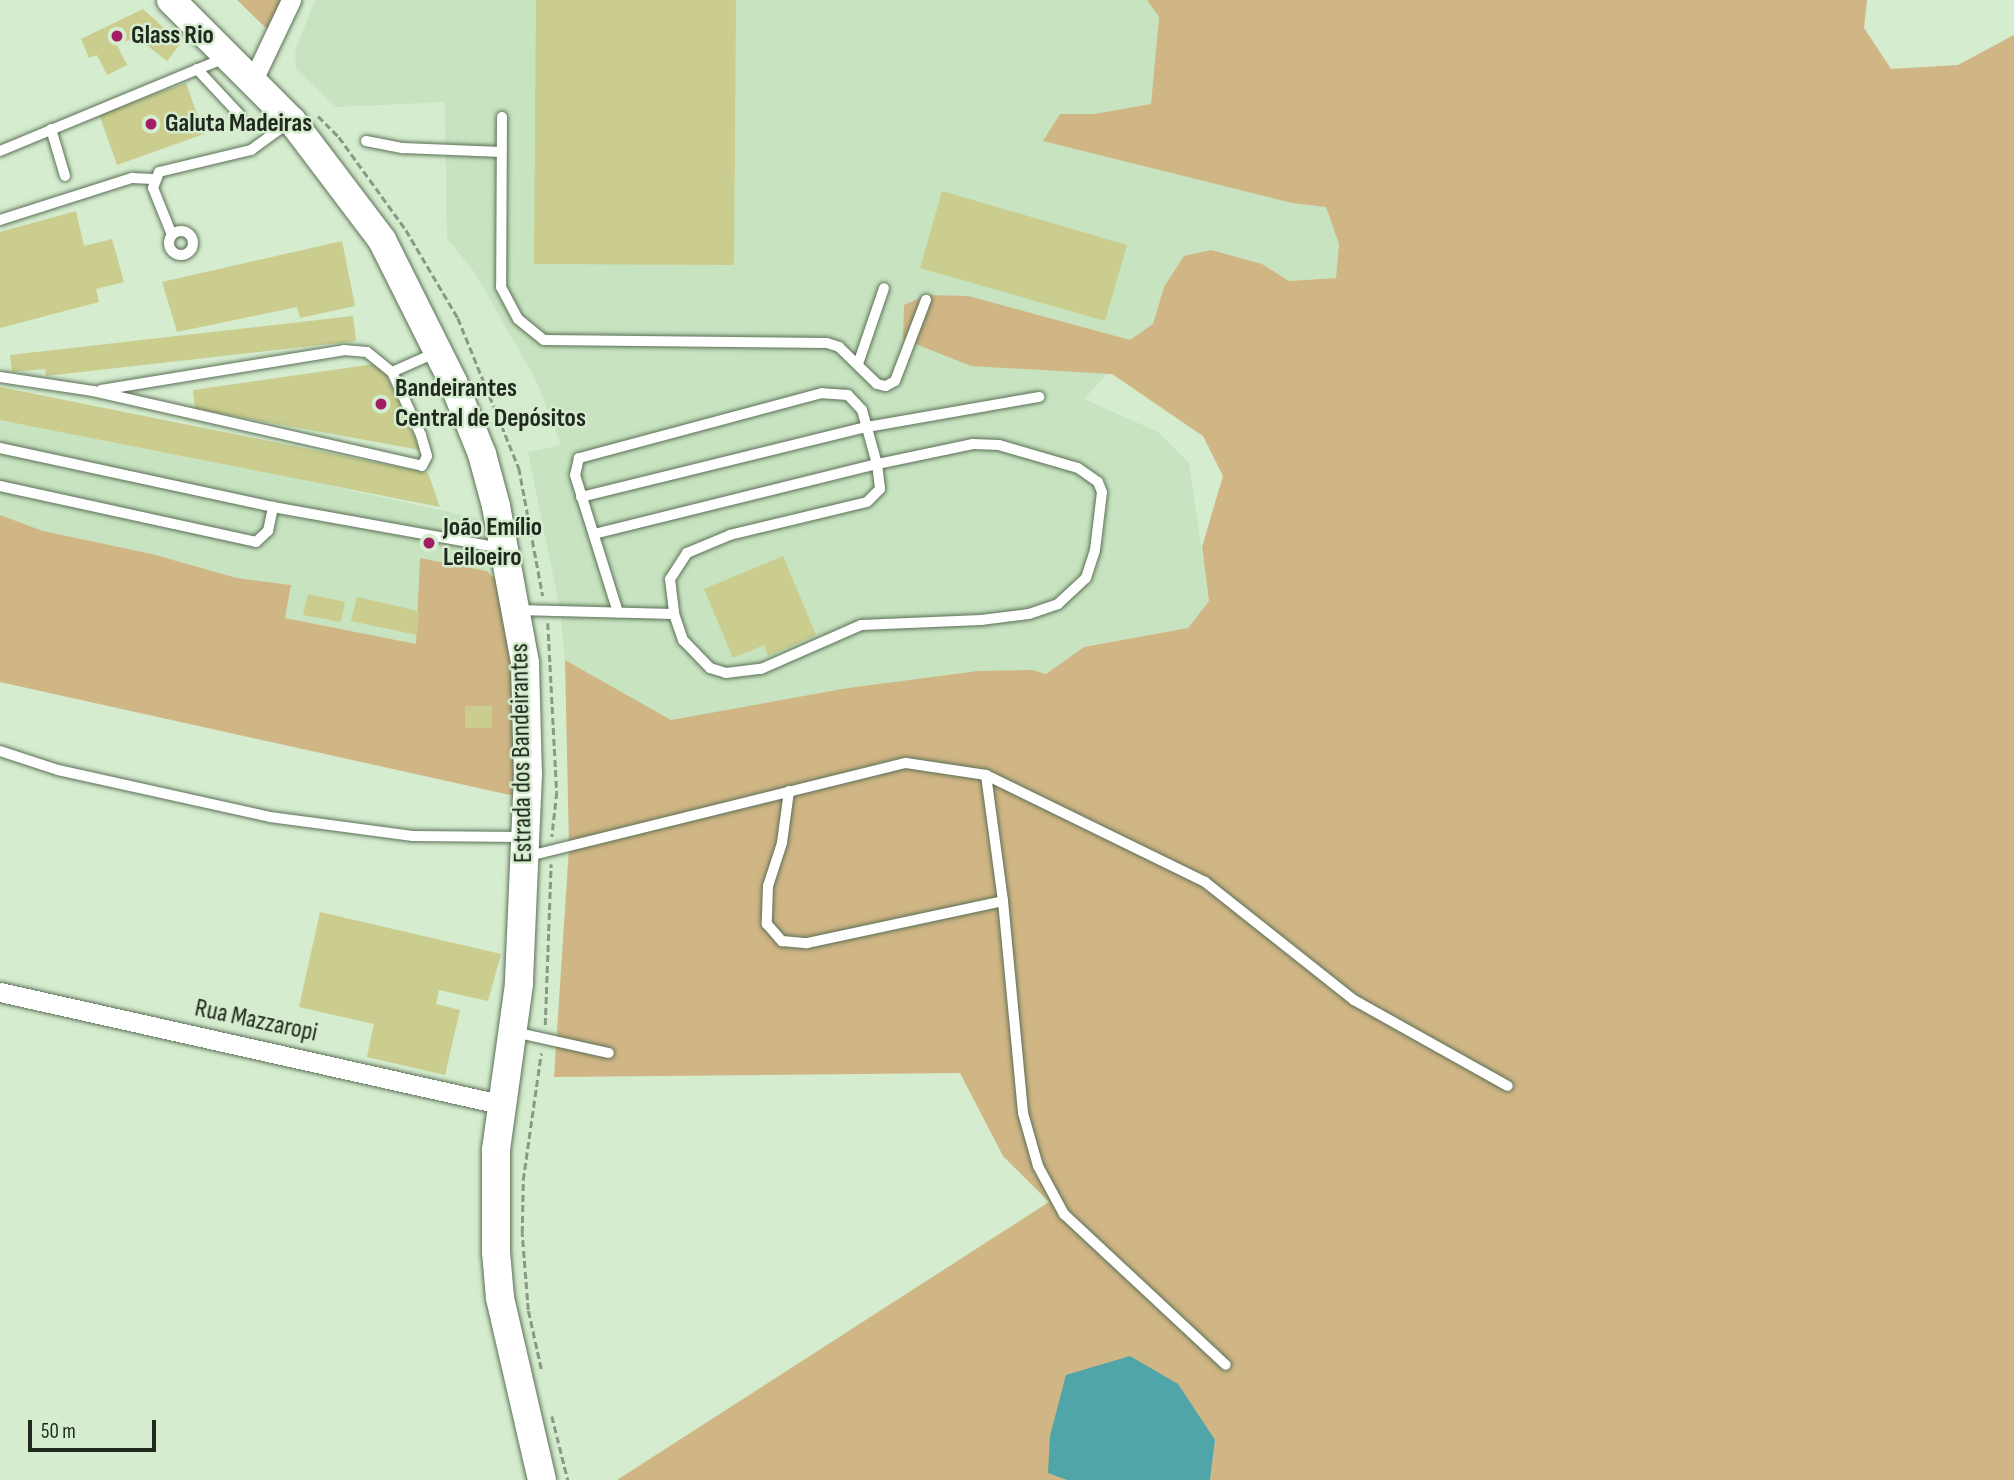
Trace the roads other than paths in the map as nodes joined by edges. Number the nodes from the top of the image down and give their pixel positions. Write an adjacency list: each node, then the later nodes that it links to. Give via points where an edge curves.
1 (171, 0): 3 (main road, Estrada dos Bandeirantes)
2 (291, 0): 5 (street)
3 (229, 56): 4 (lane); 5 (main road, Estrada dos Bandeirantes)
4 (197, 69): 6 (lane); 9 (lane)
5 (253, 80): 7 (main road, Estrada dos Bandeirantes)
6 (239, 114)
7 (303, 116): 14 (lane, via 251,150 167,169); 19 (main road, Estrada dos Bandeirantes, via 382,240)
8 (502, 117): 12 (lane)
9 (51, 129): 11 (lane); 13 (lane)
10 (366, 141): 12 (lane, via 403,148)
11 (0, 151)
12 (501, 152): 20 (lane, via 501,287 518,318 544,340 827,343)
13 (65, 176)
14 (153, 179): 15 (lane, via 132,178); 16 (lane)
15 (0, 220)
16 (172, 235)
17 (884, 288): 20 (lane)
18 (926, 300): 20 (lane, via 895,381 877,384)
19 (439, 352): 21 (lane); 32 (main road, Estrada dos Bandeirantes, via 482,454)
20 (858, 364)
21 (392, 372): 23 (lane, via 367,352 344,350); 23 (lane, via 421,435 427,456 422,466)
22 (0, 377): 23 (lane)
23 (93, 391)
24 (1038, 397): 25 (lane)
25 (867, 427): 27 (lane); 29 (lane); 29 (lane, via 855,400 838,392 822,393 586,454 575,468)
26 (0, 448): 30 (lane)
27 (877, 464): 31 (lane); 35 (lane, via 880,489 867,502 730,535 687,553 670,579); 35 (lane, via 986,444 1078,468 1098,482 1102,492 1099,529 1086,578 1058,604 1029,614 861,625 784,660 745,672 710,668 694,657)
28 (0, 486): 30 (lane, via 256,542 268,531)
29 (581, 497): 31 (lane)
30 (273, 507): 32 (lane)
31 (594, 534): 34 (lane)
32 (505, 548): 33 (main road, Estrada dos Bandeirantes)
33 (517, 610): 34 (lane); 39 (main road, Estrada dos Bandeirantes)
34 (618, 612): 35 (lane)
35 (674, 614)
36 (0, 751): 39 (lane, via 58,770 270,817)
37 (986, 775): 38 (lane, via 906,763); 40 (lane); 44 (lane, via 1205,882 1354,1000)
38 (789, 791): 39 (lane); 40 (lane, via 782,843 768,886 767,924 782,942 807,943)
39 (534, 848): 42 (main road, Estrada dos Bandeirantes)
40 (1003, 901): 46 (lane, via 1023,1113 1038,1166 1064,1214)
41 (0, 992): 45 (street, Rua Mazzaropi)
42 (512, 1032): 43 (lane); 45 (main road, Estrada dos Bandeirantes)
43 (609, 1053)
44 (1508, 1086)
45 (500, 1104): 47 (main road, Estrada dos Bandeirantes, via 495,1202 500,1298)
46 (1226, 1365)
47 (542, 1480)

